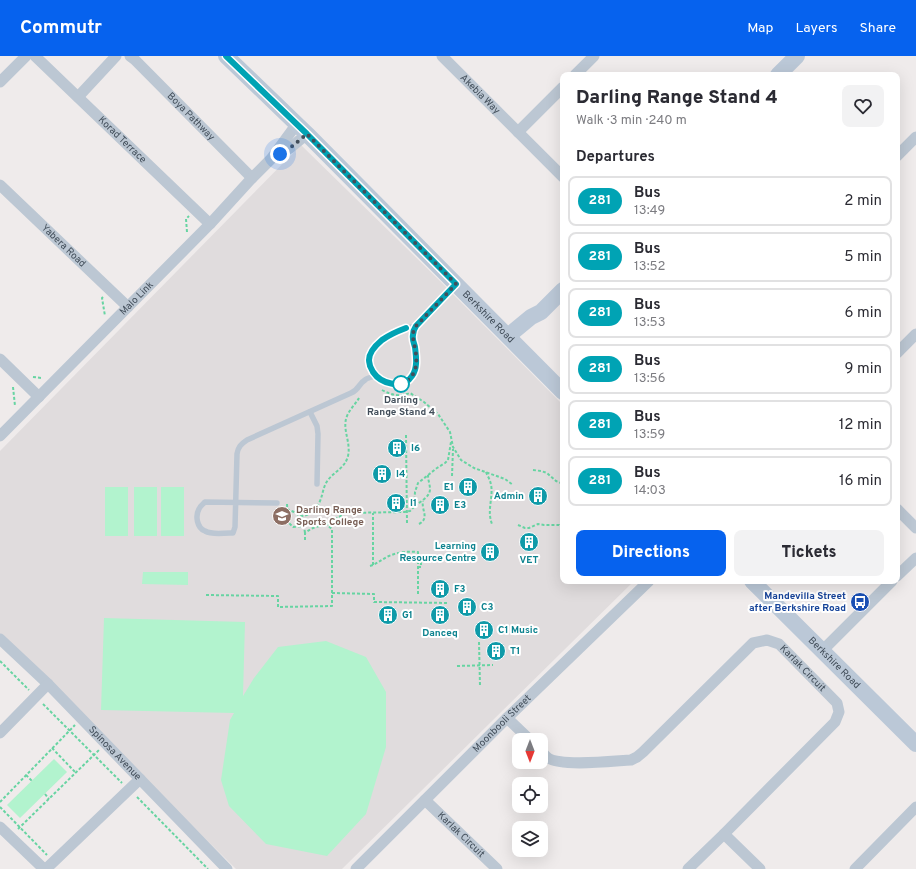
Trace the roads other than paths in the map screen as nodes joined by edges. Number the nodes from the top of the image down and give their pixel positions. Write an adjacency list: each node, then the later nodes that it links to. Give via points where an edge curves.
1 (26, 56): 11 (street)
2 (35, 56): 13 (street, Korad Terrace)
3 (116, 56): 13 (street)
4 (130, 56): 19 (street, Boya Pathway)
5 (226, 56): 14 (main road, Berkshire Road)
6 (442, 56): 15 (street, Akebia Way)
7 (594, 56): 9 (street)
8 (796, 56): 10 (main road)
9 (578, 72)
10 (781, 72)
11 (0, 82)
12 (560, 90): 15 (street)
13 (78, 97): 21 (street, Korad Terrace)
14 (301, 129): 19 (street, Malo Link); 22 (main road, Berkshire Road)
15 (518, 132): 18 (street, Akebia Way)
16 (916, 137): 17 (street)
17 (900, 153)
18 (560, 174)
19 (252, 178): 21 (street, Malo Link)
20 (0, 185): 24 (street, Yabera Road)
21 (210, 224): 24 (street, Malo Link)
22 (454, 289): 25 (lane); 27 (main road, Berkshire Road)
23 (560, 293): 27 (main road, via 541,312 531,317)
24 (128, 307): 32 (street, Malo Link)
25 (416, 326): 30 (lane, via 396,332 376,345 368,361); 30 (lane, via 413,333 416,365 410,379 396,385)
26 (915, 336): 28 (street)
27 (512, 340): 31 (main road, Berkshire Road)
28 (900, 350)
29 (0, 359): 32 (street)
30 (377, 376): 33 (lane, via 366,378 356,391)
31 (560, 389)
32 (39, 397): 34 (street, Malo Link)
33 (310, 412): 35 (lane, via 318,434); 36 (lane, via 241,444 236,454)
34 (0, 436)
35 (317, 484)
36 (235, 502): 36 (lane, via 233,533 211,533 201,529 197,515 202,504); 37 (lane)
37 (277, 503)
38 (900, 513): 39 (street)
39 (916, 528)
40 (916, 558): 41 (street)
41 (900, 573)
42 (646, 584): 48 (street, Moonbooli Street)
43 (755, 584): 46 (main road, Berkshire Road)
44 (889, 584): 46 (street)
45 (0, 639): 47 (street, Spinosa Avenue)
46 (822, 651): 51 (main road, Berkshire Road)
47 (48, 684): 49 (street); 53 (street, Spinosa Avenue)
48 (507, 718): 50 (street); 54 (street, Moonbooli Street)
49 (0, 733)
50 (523, 733)
51 (916, 744)
52 (548, 758): 57 (street, Karlak Circuit, via 574,763 631,760 643,752 753,643 767,640 779,644 837,703 839,712 835,722)
53 (140, 779): 58 (street); 59 (street, Spinosa Avenue)
54 (425, 800): 60 (street, Moonbooli Street); 61 (street, Karlak Circuit)
55 (916, 807): 64 (street)
56 (0, 827): 58 (street)
57 (724, 834): 62 (street, Karlak Circuit); 63 (street)
58 (48, 866)
59 (227, 869)
60 (356, 869)
61 (497, 869)
62 (688, 869)
63 (760, 869)
64 (854, 869)

